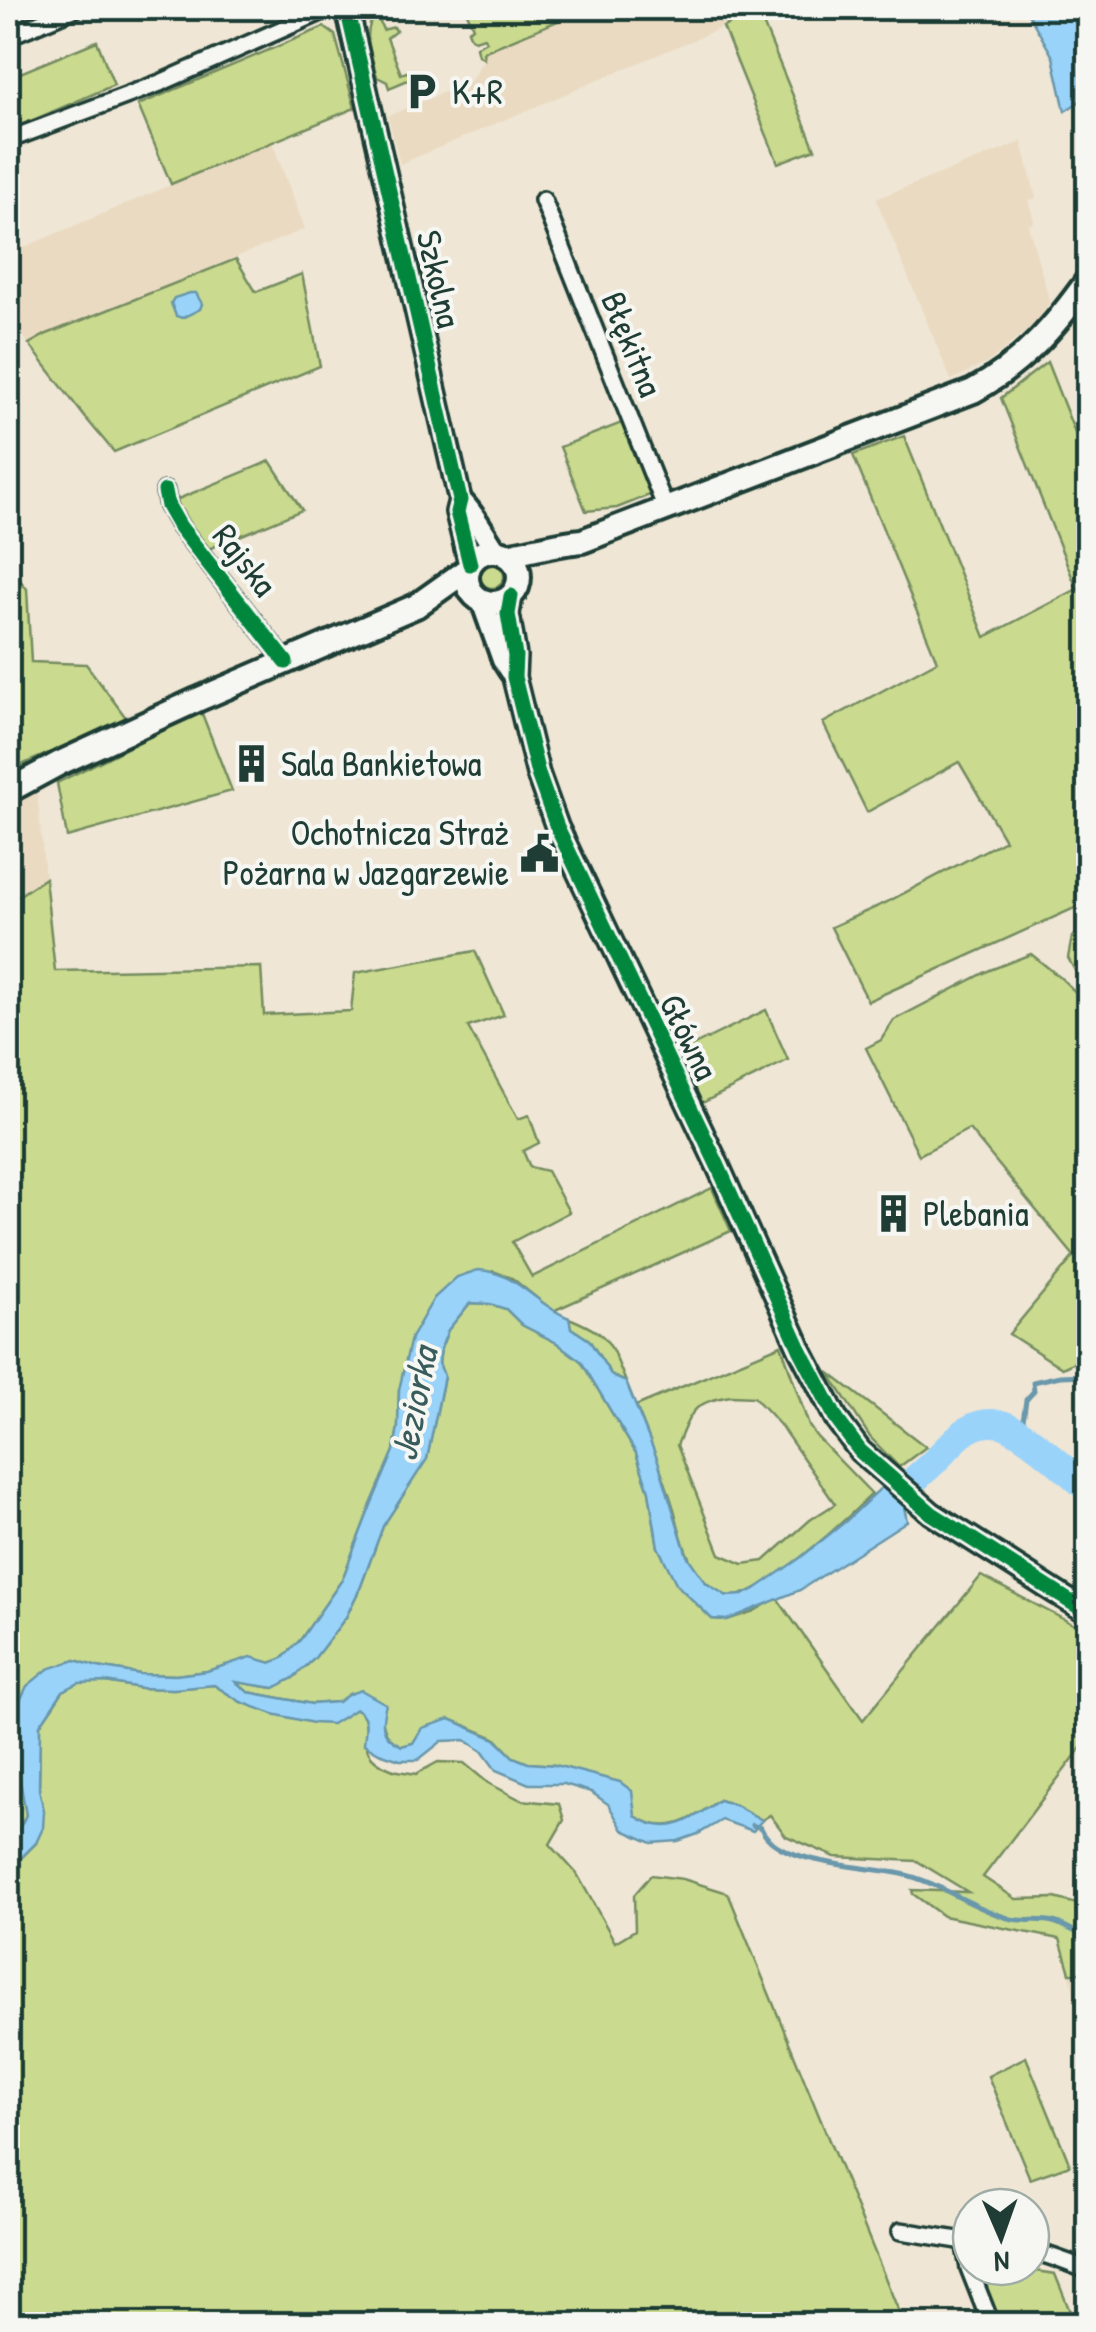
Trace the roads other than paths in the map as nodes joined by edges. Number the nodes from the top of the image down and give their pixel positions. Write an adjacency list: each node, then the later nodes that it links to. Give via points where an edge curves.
1 (76, 8): 4 (street)
2 (330, 8): 5 (street)
3 (347, 8): 9 (street, Szkolna)
4 (8, 36)
5 (8, 140)
6 (543, 200): 10 (street, Błękitna)
7 (1088, 280): 10 (main road, via 1037,344 984,385)
8 (165, 490): 17 (street, Rajska, via 180,527)
9 (460, 500): 12 (street, Szkolna); 13 (street, Szkolna)
10 (666, 509): 11 (main road)
11 (582, 541): 12 (main road); 14 (main road)
12 (501, 553): 13 (main road, via 482,554); 14 (main road, via 517,568)
13 (469, 566): 15 (main road, via 468,584); 16 (main road)
14 (515, 588): 15 (main road, via 500,602); 18 (street, Główna, via 508,614)
15 (479, 599): 16 (main road); 18 (street, Główna)
16 (416, 606): 17 (main road)
17 (286, 662): 19 (main road)
18 (514, 677): 20 (street, Główna, via 568,853 837,1420 860,1451 931,1513)
19 (8, 792)
20 (1088, 1613)
21 (901, 2231): 22 (street)
22 (951, 2239)
23 (1051, 2255): 24 (street)
24 (1088, 2270)
25 (976, 2287): 26 (street)
26 (991, 2324)

